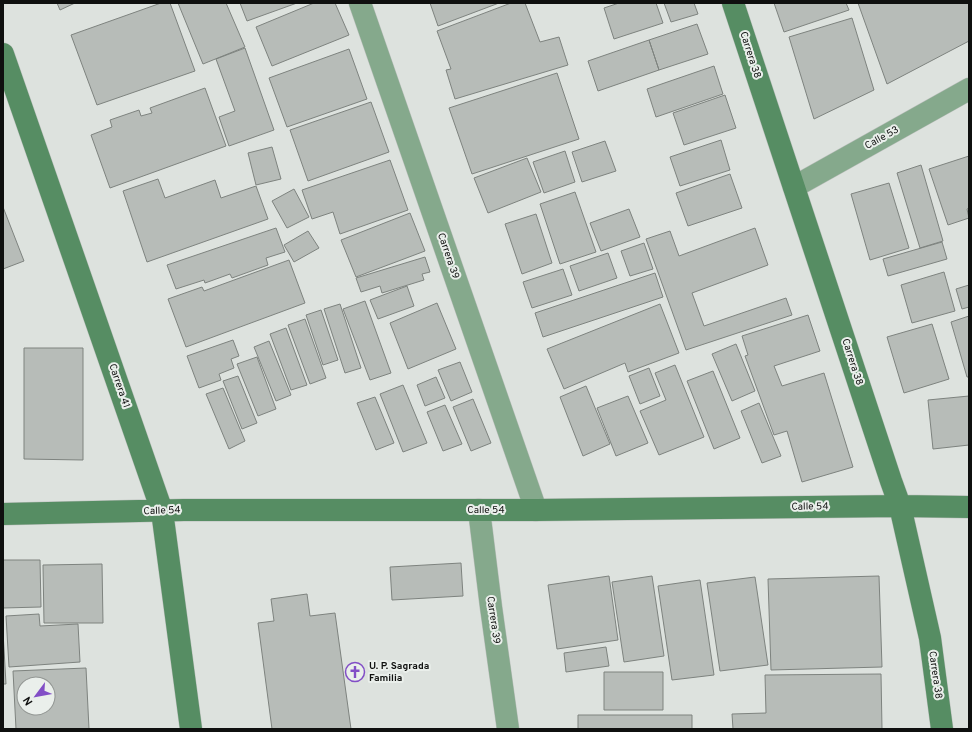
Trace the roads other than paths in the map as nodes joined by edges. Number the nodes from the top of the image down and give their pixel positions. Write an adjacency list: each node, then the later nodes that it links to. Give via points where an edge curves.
1 (360, 3): 9 (street, Carrera 39)
2 (733, 3): 5 (street, Carrera 38)
3 (3, 54): 10 (street, Carrera 41)
4 (969, 89): 5 (street, Calle 53)
5 (794, 187): 6 (street, Carrera 38)
6 (900, 506): 7 (street, Calle 54); 9 (street, Calle 54); 14 (street, Carrera 38, via 930,638)
7 (969, 507)
8 (479, 510): 9 (street, Calle 54); 10 (street, Calle 54); 13 (street, Carrera 39)
9 (536, 510)
10 (162, 511): 11 (street, Calle 54); 12 (street, Carrera 41)
11 (3, 514)
12 (191, 729)
13 (508, 729)
14 (942, 729)

